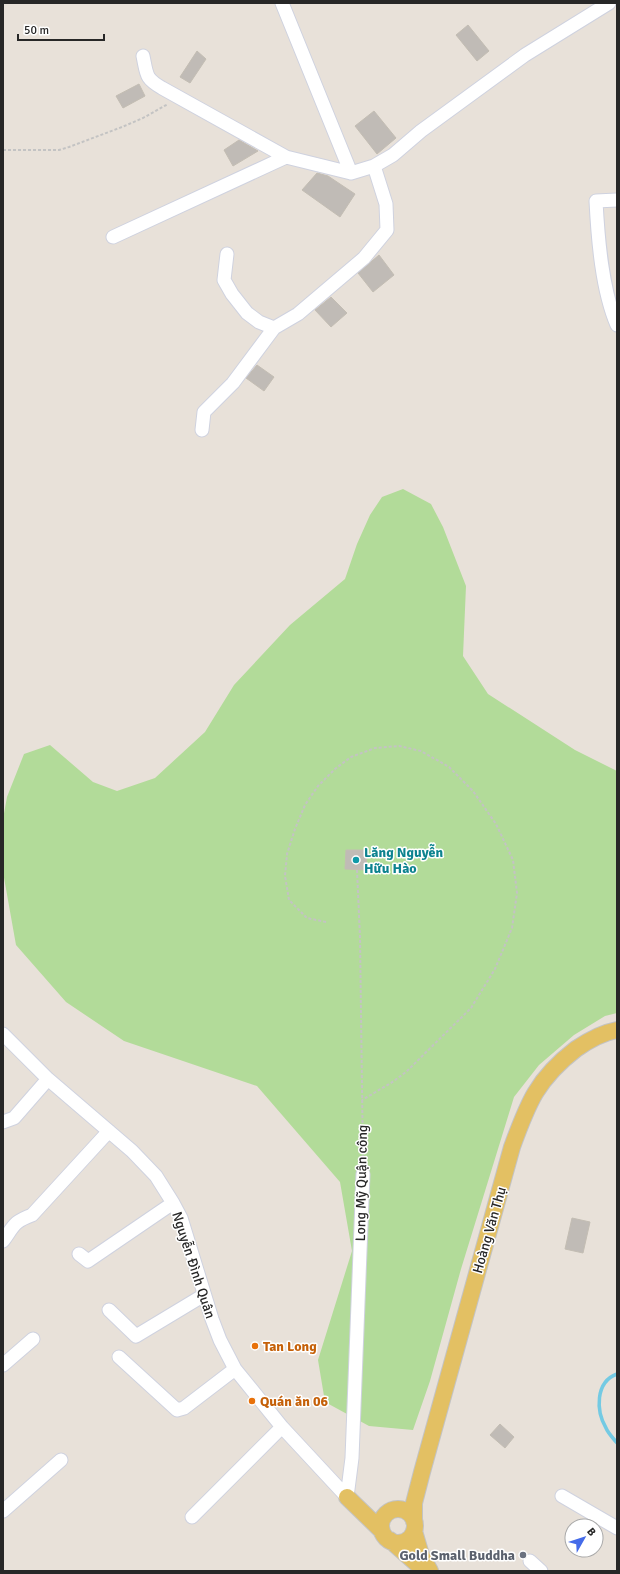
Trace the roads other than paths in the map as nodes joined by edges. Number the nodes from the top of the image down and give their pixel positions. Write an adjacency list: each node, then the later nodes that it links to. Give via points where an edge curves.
1 (282, 3): 6 (street)
2 (609, 3): 5 (street, via 525,55 421,131 393,155)
3 (143, 56): 4 (street, via 147,76 151,82)
4 (286, 157): 6 (street); 8 (street)
5 (374, 166): 6 (street); 11 (street, via 386,204 387,230 364,258 298,314)
6 (351, 173)
7 (617, 200): 10 (street, via 596,201 604,275 611,310)
8 (113, 237)
9 (227, 254): 11 (street, via 224,280 232,294 247,313 259,322)
10 (617, 325)
11 (274, 328): 12 (street, via 234,383 204,412)
12 (202, 430)
13 (617, 1030): 30 (main road, Hoàng Văn Thụ, via 587,1041 558,1063 526,1108 512,1147)
14 (3, 1034): 15 (street, Nguyễn Đình Quân)
15 (48, 1079): 16 (street, via 14,1118); 17 (street, Nguyễn Đình Quân)
16 (3, 1122)
17 (109, 1131): 19 (street, Nguyễn Đình Quân, via 156,1176); 20 (street, via 32,1215 21,1219 9,1230)
18 (363, 1174): 32 (street, Long Mỹ Quận công, via 352,1458)
19 (174, 1203): 21 (street, via 88,1261); 22 (street, Nguyễn Đình Quân, via 181,1218)
20 (3, 1241)
21 (79, 1254)
22 (204, 1295): 23 (street, via 136,1336); 27 (street, Nguyễn Đình Quân, via 220,1340)
23 (109, 1310)
24 (32, 1339): 26 (street)
25 (119, 1358): 27 (street, via 177,1410 184,1408)
26 (3, 1366)
27 (235, 1369): 28 (street, Nguyễn Đình Quân)
28 (282, 1427): 32 (street, Nguyễn Đình Quân); 35 (street)
29 (62, 1460): 33 (street)
30 (422, 1472): 34 (main road, Hoàng Văn Thụ, via 407,1498); 36 (main road, Hoàng Văn Thụ, via 414,1504)
31 (562, 1496): 37 (street)
32 (347, 1497): 34 (main road, via 371,1509); 38 (main road)
33 (3, 1510)
34 (393, 1510): 36 (main road, via 407,1512); 38 (main road, via 382,1520)
35 (192, 1517)
36 (414, 1526): 38 (main road, via 411,1537 401,1543); 41 (main road, Hoàng Văn Thụ, via 421,1555)
37 (617, 1528)
38 (386, 1536): 40 (main road)
39 (530, 1561): 42 (street)
40 (425, 1571)
41 (430, 1571)
42 (540, 1571)

